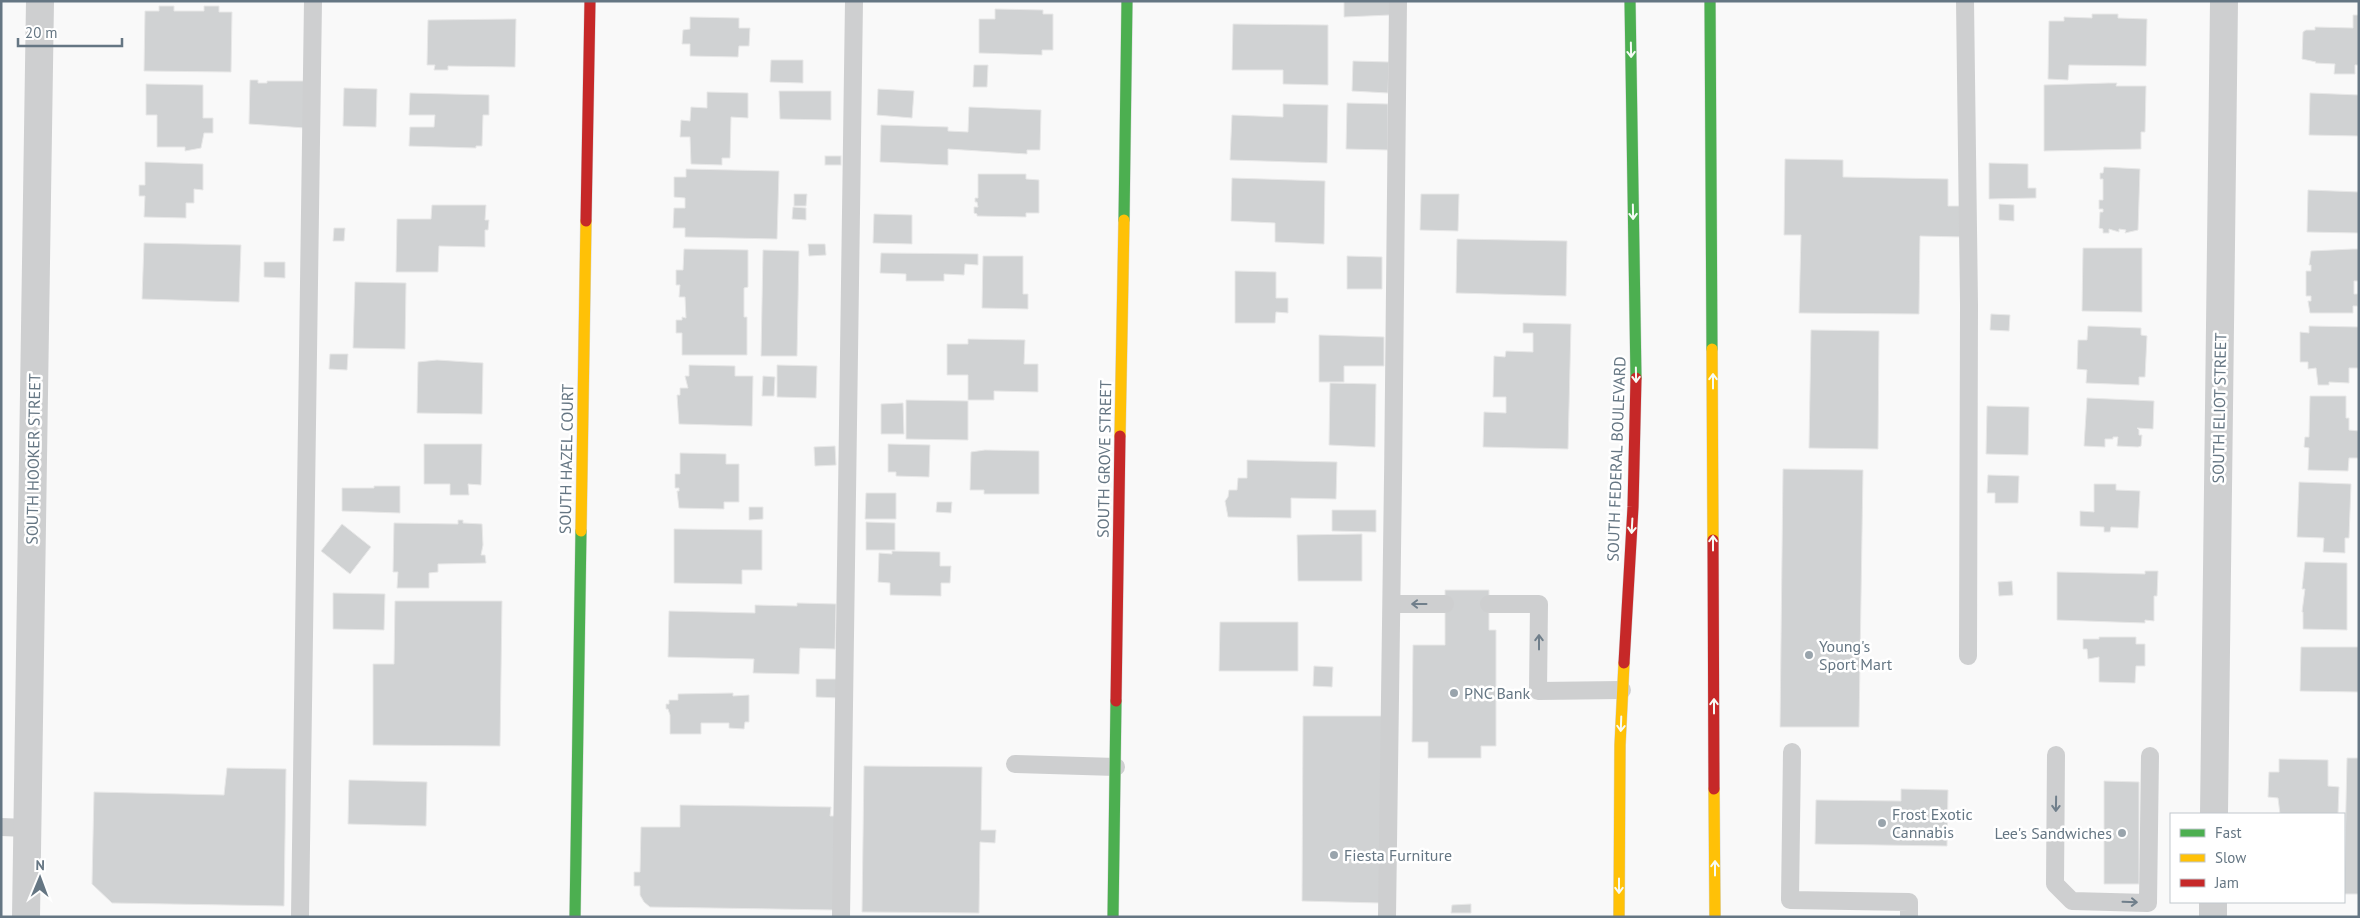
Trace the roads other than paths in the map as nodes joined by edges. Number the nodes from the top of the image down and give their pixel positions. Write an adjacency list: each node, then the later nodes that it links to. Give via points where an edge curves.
1 (40, 1): 22 (street, SOUTH HOOKER STREET)
2 (312, 1): 25 (lane)
3 (590, 1): 26 (street, SOUTH HAZEL COURT)
4 (854, 1): 27 (lane)
5 (1127, 1): 20 (street, SOUTH GROVE STREET)
6 (1398, 1): 11 (lane)
7 (1630, 1): 15 (street, SOUTH FEDERAL BOULEVARD, one-way to 15, via 1636,381 1633,508)
8 (1710, 1): 31 (street, one-way to 8)
9 (1966, 1): 14 (lane)
10 (2224, 1): 21 (street, SOUTH ELIOT STREET)
11 (1393, 604): 12 (lane, one-way to 11); 29 (lane)
12 (1445, 604)
13 (1489, 604): 15 (lane, one-way to 13, via 1538,691 1539,604)
14 (1968, 656)
15 (1622, 690): 30 (street, SOUTH FEDERAL BOULEVARD, one-way to 30)
16 (1792, 752): 32 (lane, via 1790,900 1909,902)
17 (2056, 755): 18 (lane, one-way to 18, via 2055,884 2072,900 2148,903)
18 (2150, 756)
19 (1015, 764): 20 (lane)
20 (1116, 767): 28 (street, SOUTH GROVE STREET)
21 (2214, 813)
22 (14, 828): 24 (street, SOUTH HOOKER STREET)
23 (2213, 903): 33 (street)
24 (26, 917)
25 (300, 917)
26 (575, 917)
27 (840, 917)
28 (1113, 917)
29 (1388, 917)
30 (1618, 917)
31 (1715, 917)
32 (1910, 917)
33 (2213, 917)

